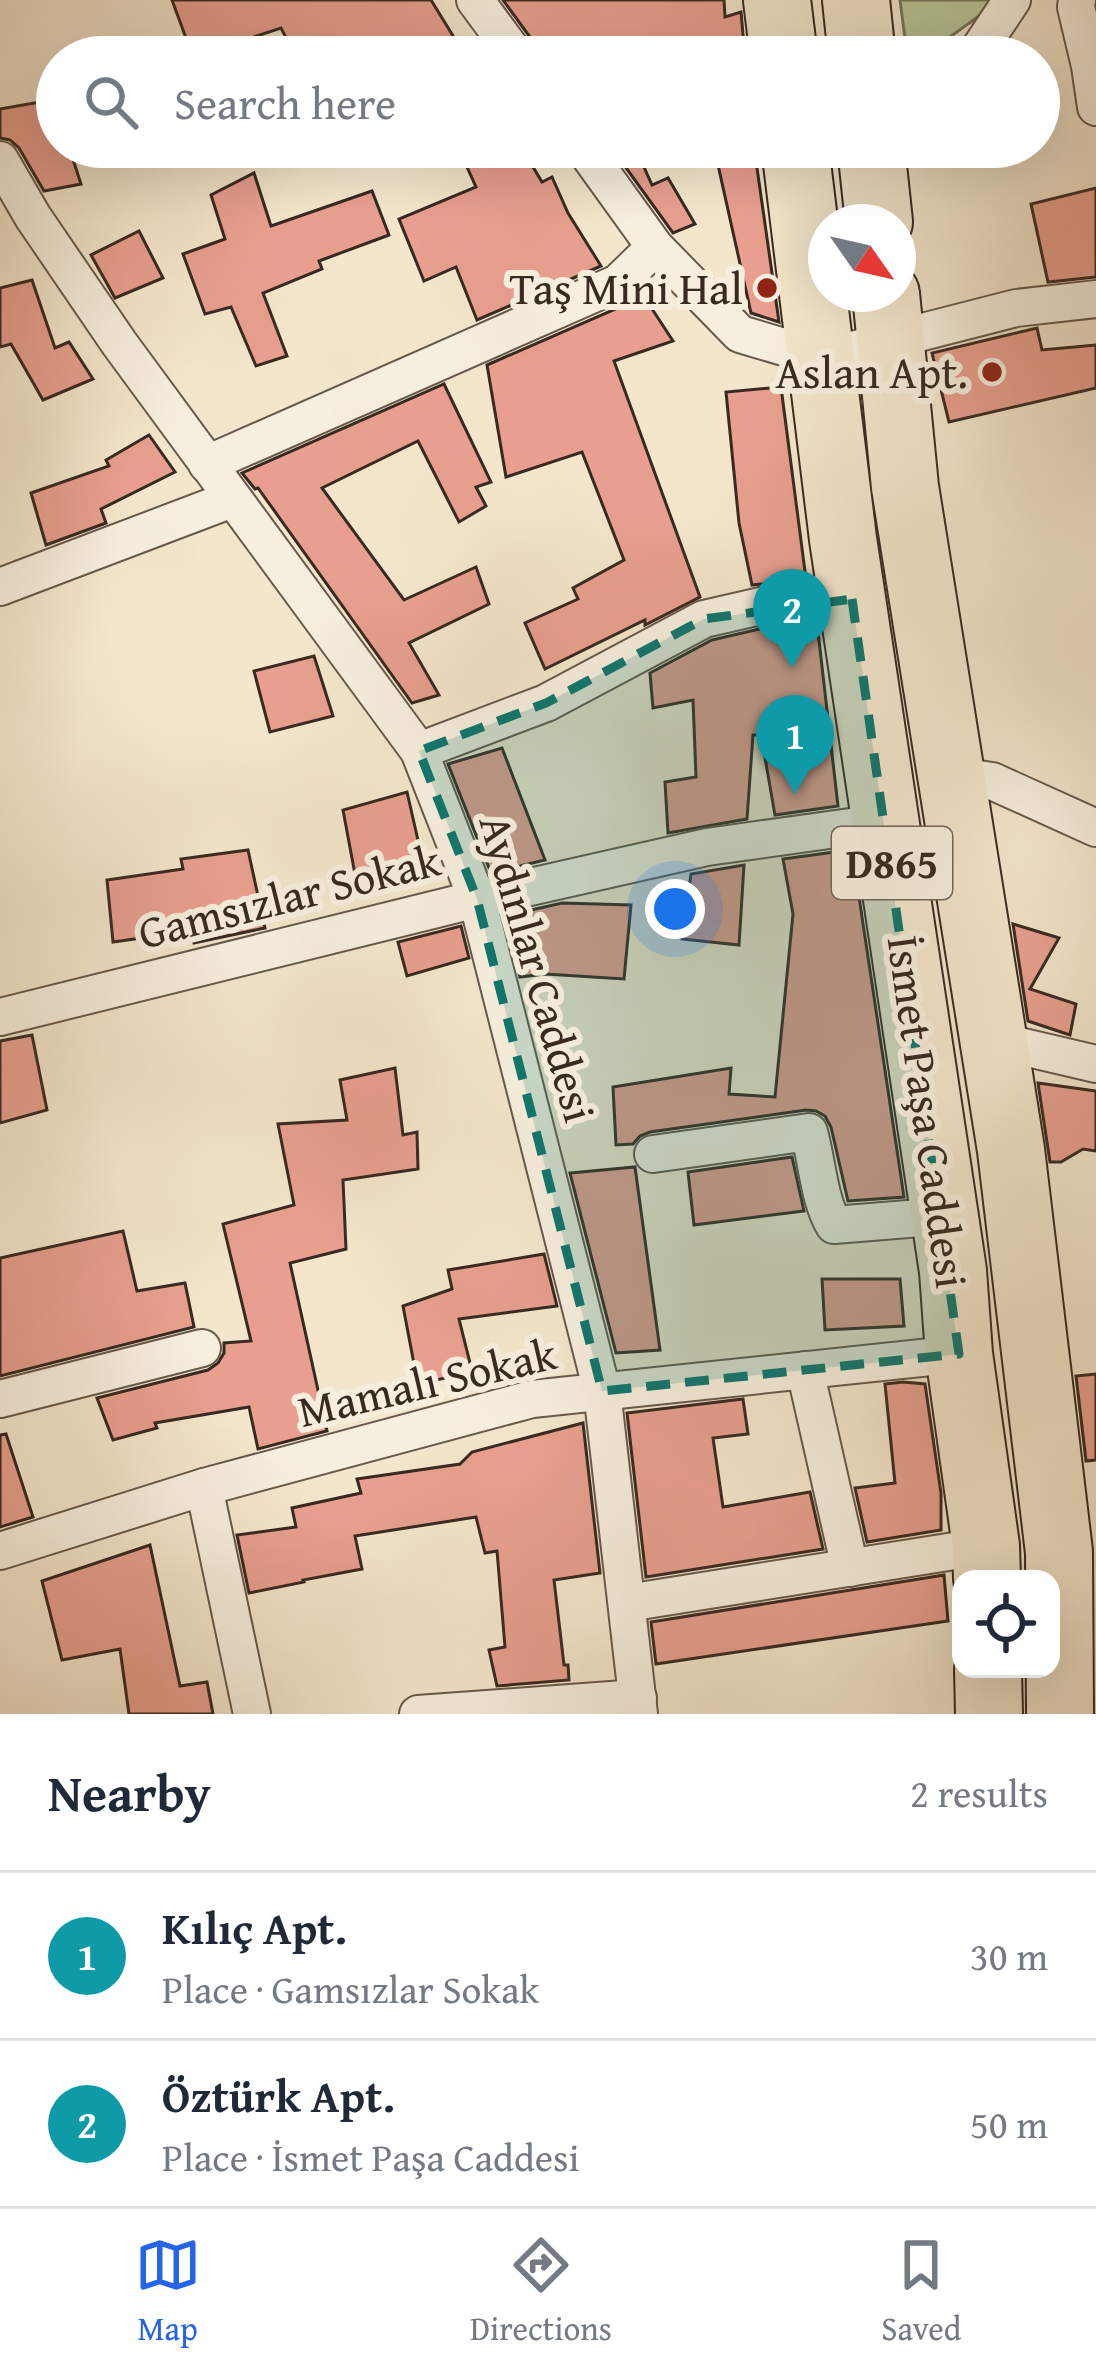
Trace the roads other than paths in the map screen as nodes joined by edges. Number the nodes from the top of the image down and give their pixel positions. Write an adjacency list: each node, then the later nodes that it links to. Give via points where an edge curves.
1 (475, 0): 6 (street)
2 (778, 0): 7 (highway)
3 (856, 0): 8 (highway)
4 (1012, 0): 9 (street)
5 (1077, 0): 10 (street)
6 (502, 36)
7 (782, 36)
8 (860, 36)
9 (988, 36)
10 (1096, 107)
11 (0, 160): 20 (street, Aydınlar Caddesi)
12 (598, 168): 16 (street)
13 (798, 168): 19 (highway, İsmet Paşa Caddesi / D865)
14 (873, 168): 15 (highway)
15 (877, 204)
16 (655, 247): 19 (street, via 740,334); 20 (street, via 618,283)
17 (1096, 299): 18 (street)
18 (888, 318): 19 (street); 25 (highway, İsmet Paşa Caddesi / D865, via 905,487)
19 (821, 358): 23 (highway, İsmet Paşa Caddesi / D865)
20 (207, 464): 21 (street, Aydınlar Caddesi)
21 (232, 499): 22 (street); 24 (street, Aydınlar Caddesi)
22 (0, 587)
23 (852, 599): 24 (street, via 774,603 704,619 546,703); 26 (highway, İsmet Paşa Caddesi / D865)
24 (419, 752): 28 (street, Aydınlar Caddesi)
25 (951, 776): 27 (street, via 992,781); 30 (highway, İsmet Paşa Caddesi / D865)
26 (886, 823): 28 (street, Gamsızlar Sokak, via 707,848); 33 (highway, İsmet Paşa Caddesi / D865)
27 (1096, 828)
28 (477, 899): 29 (street, Gamsızlar Sokak); 37 (street, Aydınlar Caddesi)
29 (0, 1017)
30 (994, 1040): 31 (street); 40 (highway, İsmet Paşa Caddesi / D865)
31 (1096, 1064)
32 (653, 1154): 33 (street, via 809,1132 834,1225)
33 (945, 1216): 35 (highway, İsmet Paşa Caddesi / D865)
34 (202, 1348): 38 (street)
35 (959, 1354): 36 (street, Mamalı Sokak); 42 (highway, İsmet Paşa Caddesi / D865)
36 (805, 1370): 37 (street, Mamalı Sokak); 43 (street)
37 (602, 1391): 39 (street, Mamalı Sokak, via 532,1399); 44 (street, Aydınlar Caddesi)
38 (0, 1399)
39 (204, 1487): 41 (street, Mamalı Sokak); 48 (street)
40 (1074, 1492): 46 (highway, İsmet Paşa Caddesi / D865, via 1059,1552)
41 (0, 1552)
42 (986, 1562): 43 (street)
43 (850, 1568): 44 (street)
44 (627, 1603): 47 (street, Aydınlar Caddesi)
45 (988, 1678): 50 (highway)
46 (1071, 1702)
47 (639, 1706): 49 (street)
48 (252, 1714)
49 (418, 1714)
50 (989, 1714)

